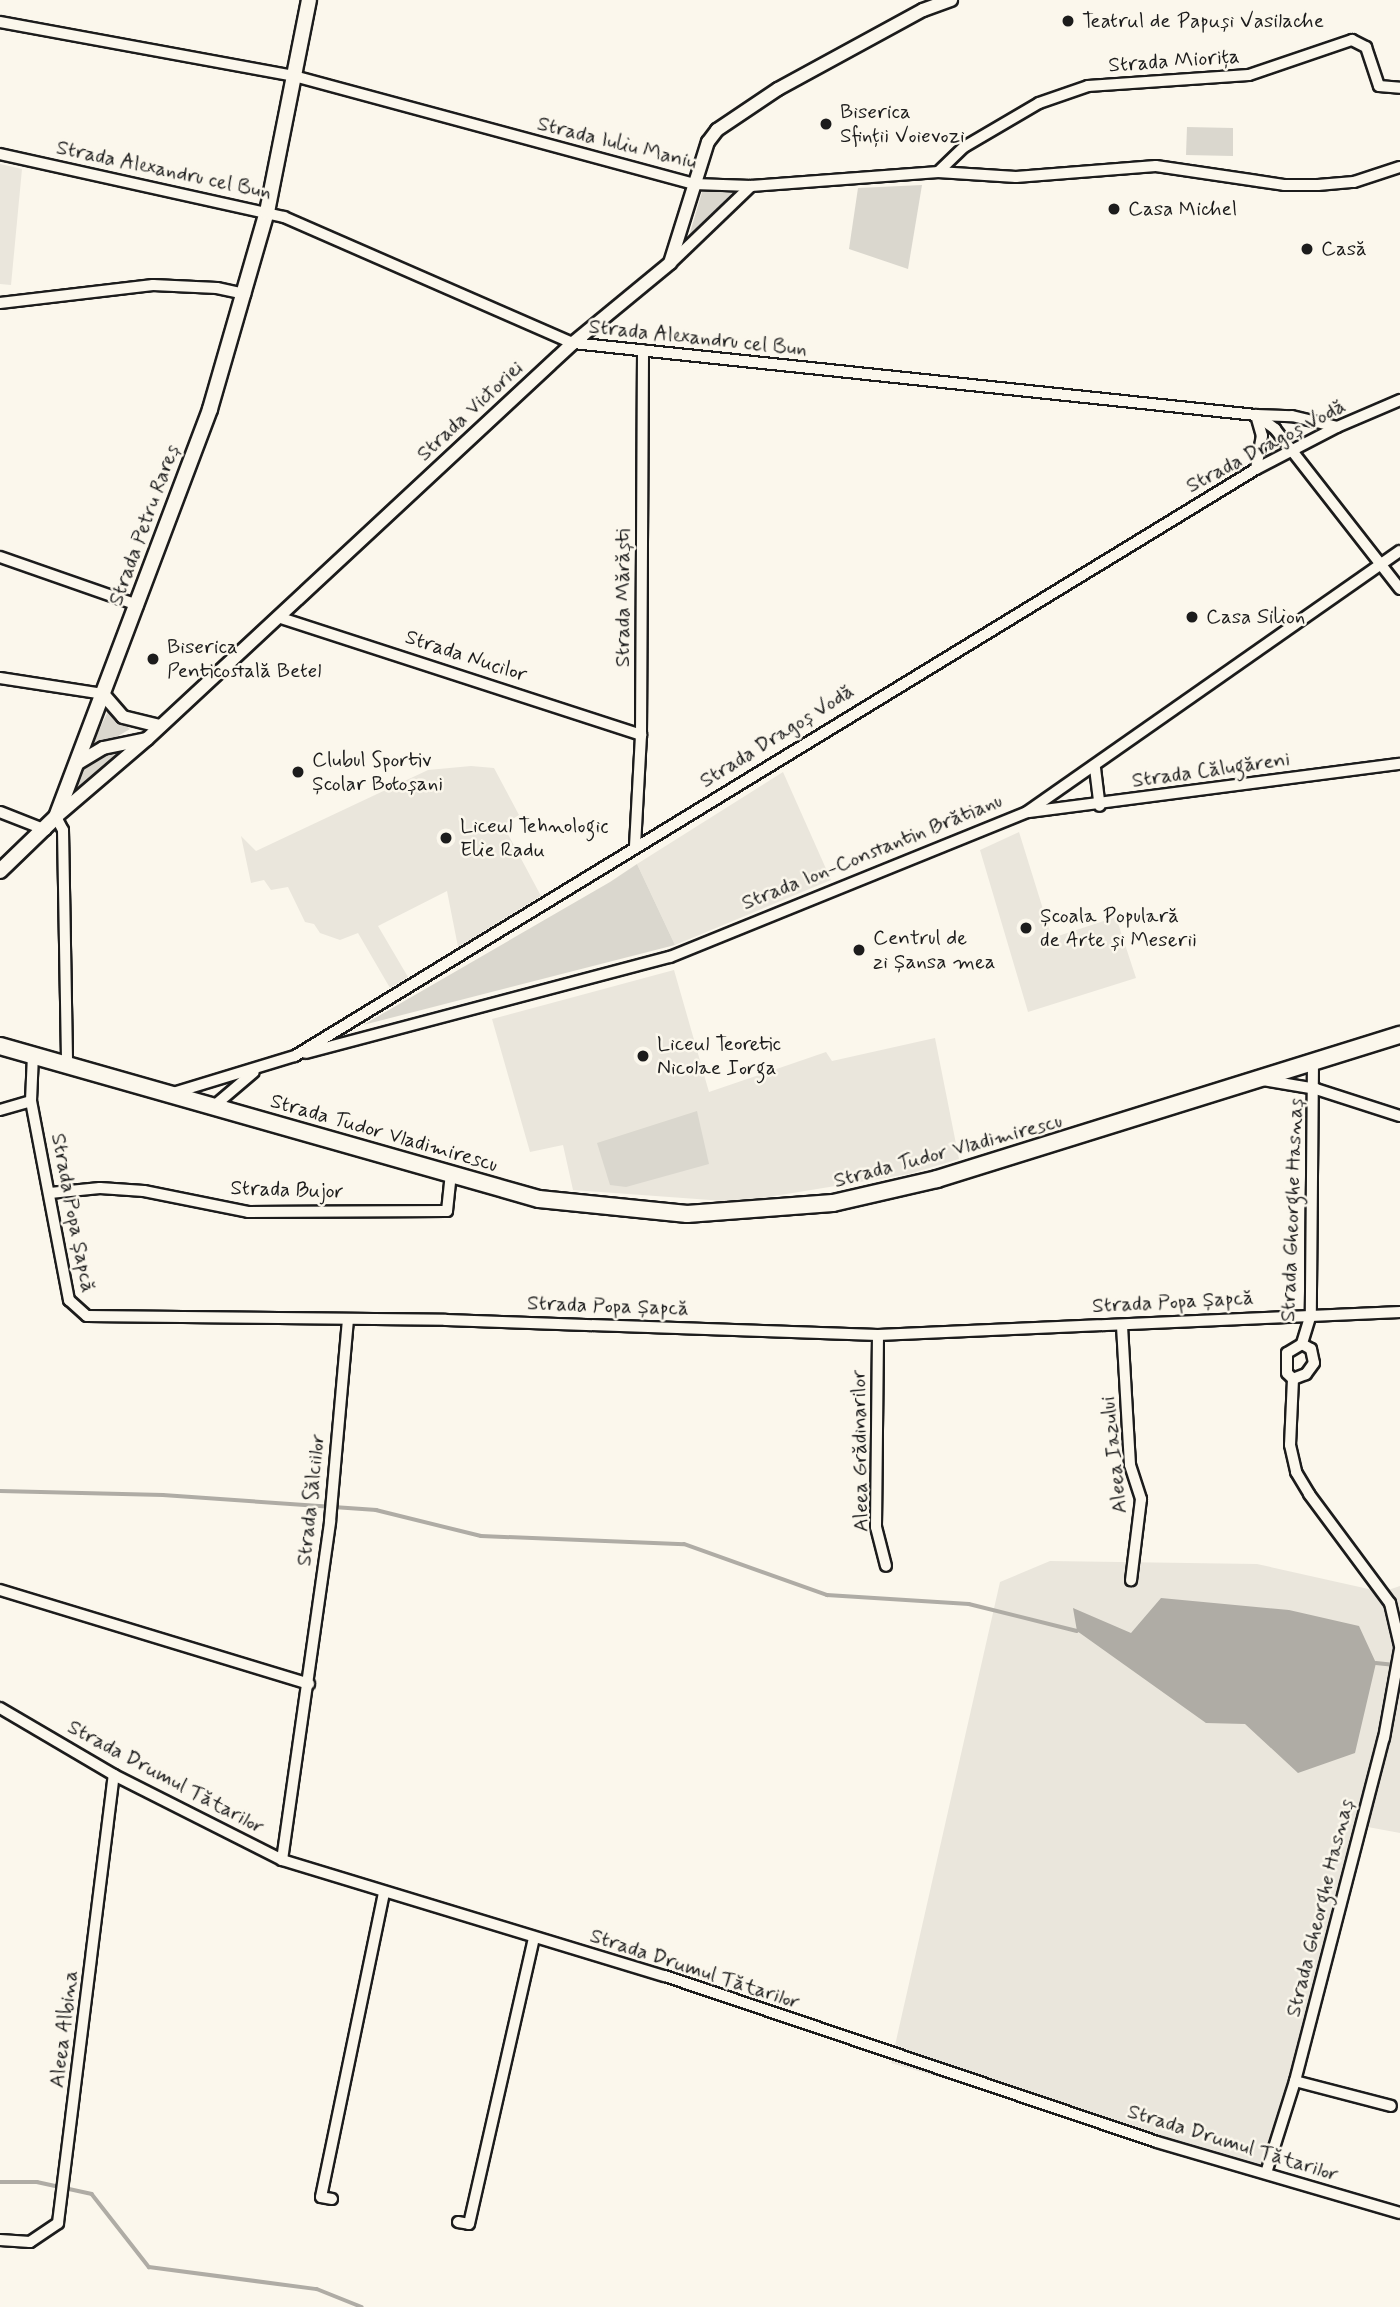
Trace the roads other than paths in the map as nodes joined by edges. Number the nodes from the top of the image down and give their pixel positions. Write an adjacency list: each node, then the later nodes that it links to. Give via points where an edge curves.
1 (309, 0): 4 (main road, Strada Petru Rareș)
2 (949, 0): 9 (street, via 778,89 717,130 708,142)
3 (0, 22): 4 (street, Strada Iuliu Maniu)
4 (294, 76): 9 (street, Strada Iuliu Maniu); 11 (main road, Strada Petru Rareș)
5 (1400, 88): 8 (street, Strada Miorița, via 1380,86 1366,47 1352,40 1249,75 1088,86 1039,103 964,147)
6 (0, 154): 11 (street, Strada Alexandru cel Bun)
7 (1400, 167): 8 (street, Strada Iuliu Maniu, via 1354,183 1307,185 1156,166 1016,177)
8 (938, 172): 10 (street, Strada Iuliu Maniu)
9 (694, 184): 10 (street, Strada Iuliu Maniu); 12 (street)
10 (751, 186): 12 (street)
11 (267, 212): 13 (main road, Strada Petru Rareș); 15 (street, Strada Alexandru cel Bun, via 337,237)
12 (670, 263): 15 (street, Strada Victoriei)
13 (245, 294): 14 (street, via 153,285); 26 (main road, Strada Petru Rareș, via 210,409)
14 (0, 303)
15 (573, 343): 16 (street, Strada Alexandru cel Bun); 27 (street, Strada Victoriei)
16 (642, 350): 18 (street, Strada Alexandru cel Bun); 31 (street, Strada Mărăști)
17 (1400, 400): 19 (street, Strada Dragoș Vodă)
18 (1256, 415): 19 (street, Strada Alexandru cel Bun, via 1292,416); 20 (street); 21 (street, via 1262,436)
19 (1337, 426): 20 (street, Strada Dragoș Vodă)
20 (1291, 450): 21 (street, Strada Dragoș Vodă); 24 (street)
21 (1256, 469): 41 (street, Strada Dragoș Vodă)
22 (1400, 551): 24 (street, Strada Ion-Constantin Brătianu)
23 (0, 557): 26 (street)
24 (1382, 567): 25 (street); 35 (street, Strada Ion-Constantin Brătianu)
25 (1400, 589)
26 (138, 605): 29 (main road, Strada Petru Rareș)
27 (278, 617): 30 (street, Strada Victoriei); 31 (street, Strada Nucilor)
28 (0, 678): 29 (street)
29 (103, 694): 30 (street, via 123,717); 33 (main road, Strada Petru Rareș)
30 (160, 726): 32 (street, Strada Victoriei)
31 (641, 735): 41 (street, Strada Mărăști)
32 (147, 739): 33 (street, via 103,748); 39 (street, Strada Victoriei)
33 (78, 763): 39 (main road, Strada Petru Rareș)
34 (1400, 764): 36 (street, Strada Călugăreni)
35 (1095, 768): 36 (street); 38 (street, Strada Ion-Constantin Brătianu)
36 (1100, 806): 38 (street, Strada Călugăreni)
37 (0, 812): 40 (street)
38 (1027, 812): 46 (street, Strada Ion-Constantin Brătianu, via 670,957)
39 (57, 817): 40 (main road, Strada Victoriei); 48 (street, via 63,830)
40 (46, 830): 42 (main road, Strada Victoriei)
41 (635, 846): 46 (street, Strada Dragoș Vodă)
42 (0, 871)
43 (1400, 1035): 47 (main road, Strada Tudor Vladimirescu)
44 (0, 1046): 45 (main road)
45 (33, 1055): 48 (main road); 53 (street, Strada Popa Șapcă)
46 (295, 1056): 49 (street, Strada Dragoș Vodă)
47 (1313, 1062): 50 (main road, Strada Tudor Vladimirescu); 51 (street, Strada Gheorghe Hasnaș)
48 (67, 1064): 52 (main road)
49 (259, 1068): 52 (street, Strada Dragoș Vodă); 54 (street)
50 (1263, 1080): 51 (street); 57 (main road, Strada Tudor Vladimirescu, via 996,1163 833,1203 687,1214 614,1210 539,1199)
51 (1316, 1089): 56 (street); 60 (street, Strada Gheorghe Hasnaș)
52 (172, 1093): 54 (main road, Strada Tudor Vladimirescu)
53 (31, 1101): 55 (street); 58 (street, Strada Popa Șapcă)
54 (214, 1106): 57 (main road, Strada Tudor Vladimirescu)
55 (0, 1110)
56 (1400, 1116)
57 (450, 1175): 58 (street, Strada Bujor, via 447,1211 248,1212 144,1191 100,1188)
58 (50, 1194): 61 (street, Strada Popa Șapcă, via 69,1300 87,1316)
59 (1400, 1312): 60 (street, Strada Popa Șapcă)
60 (1311, 1314): 62 (street, Strada Popa Șapcă); 64 (street, Strada Gheorghe Hasnaș)
61 (348, 1320): 63 (street, Strada Popa Șapcă); 70 (street, Strada Sălciilor, via 330,1521)
62 (1122, 1326): 63 (street, Strada Popa Șapcă); 67 (street, Aleea Iazului, via 1130,1465 1141,1499)
63 (878, 1335): 66 (street, Aleea Grădinarilor, via 876,1527)
64 (1302, 1344): 65 (street, via 1287,1353 1287,1373); 65 (street, Strada Gheorghe Hasnaș, via 1311,1349 1314,1363 1306,1374)
65 (1293, 1379): 69 (street, Strada Gheorghe Hasnaș, via 1290,1446 1296,1472 1390,1603)
66 (886, 1566)
67 (1131, 1580)
68 (0, 1590): 70 (street)
69 (1400, 1647): 76 (street, Strada Gheorghe Hasnaș, via 1398,1680)
70 (309, 1684): 73 (street, Strada Sălciilor)
71 (0, 1708): 72 (street, Strada Drumul Tătarilor)
72 (114, 1775): 73 (street, Strada Drumul Tătarilor); 82 (street, Aleea Albina, via 58,2223 30,2242)
73 (282, 1860): 74 (street, Strada Drumul Tătarilor)
74 (384, 1892): 75 (street, Strada Drumul Tătarilor); 79 (street, via 321,2197)
75 (534, 1939): 78 (street, Strada Drumul Tătarilor, via 665,1976 1146,2139); 81 (street, via 469,2224)
76 (1295, 2081): 77 (street); 78 (street, Strada Gheorghe Hasnaș)
77 (1391, 2106)
78 (1266, 2174): 80 (street, Strada Drumul Tătarilor)
79 (332, 2199)
80 (1400, 2213)
81 (458, 2222)
82 (0, 2240)

